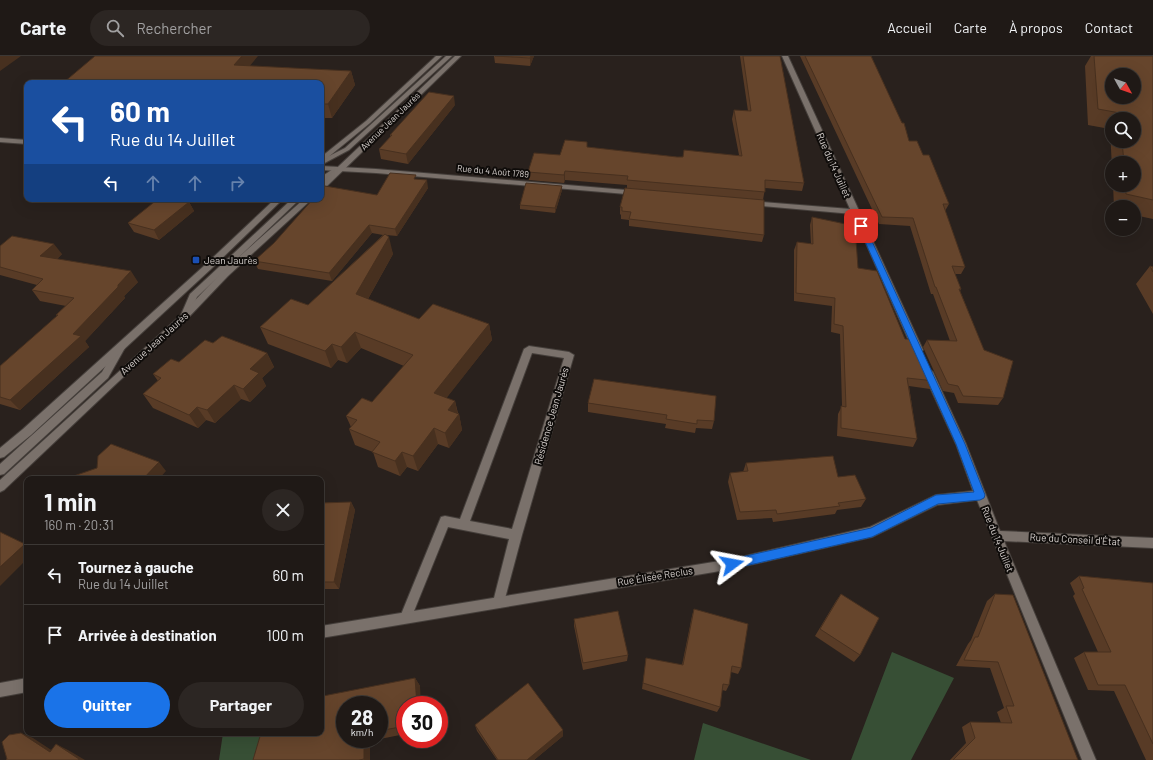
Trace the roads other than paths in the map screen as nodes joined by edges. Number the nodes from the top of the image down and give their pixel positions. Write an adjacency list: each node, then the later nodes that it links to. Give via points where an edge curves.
1 (439, 56): 7 (street, Avenue Jean Jaurès)
2 (449, 56): 8 (street, via 347,149)
3 (458, 56): 10 (street, Avenue Jean Jaurès)
4 (785, 56): 18 (street, Rue du 14 Juillet)
5 (0, 140): 6 (street)
6 (24, 142)
7 (324, 159)
8 (324, 160)
9 (324, 168): 10 (street, Rue du 4 Août 1789)
10 (339, 169): 11 (street); 12 (street, Avenue Jean Jaurès); 13 (street, Rue du 4 Août 1789)
11 (324, 178)
12 (324, 184)
13 (643, 194)
14 (276, 202): 20 (street, Avenue Jean Jaurès)
15 (293, 202): 19 (street, via 193,296)
16 (305, 202): 19 (street, Avenue Jean Jaurès, via 226,274)
17 (745, 202): 18 (street)
18 (855, 212): 24 (street, Rue du 14 Juillet, via 961,444)
19 (184, 317): 23 (street, Avenue Jean Jaurès)
20 (121, 346): 21 (street, Avenue Jean Jaurès); 22 (street, via 105,375)
21 (0, 454)
22 (0, 471)
23 (0, 487)
24 (980, 495): 27 (street, Rue du 14 Juillet); 29 (street, Rue Élisée Reclus, via 936,500 872,532 732,564)
25 (462, 525): 26 (street); 26 (street, Résidence Jean Jaurès, via 529,349 569,355); 30 (street, via 445,521)
26 (516, 535): 29 (street, Résidence Jean Jaurès)
27 (996, 536): 28 (street, Rue du Conseil d'État); 34 (street, Rue du 14 Juillet)
28 (1153, 543)
29 (499, 602): 30 (street, Rue Élisée Reclus)
30 (406, 617): 31 (street, Rue Élisée Reclus)
31 (324, 631)
32 (24, 686): 33 (street)
33 (0, 690)
34 (1089, 760)

